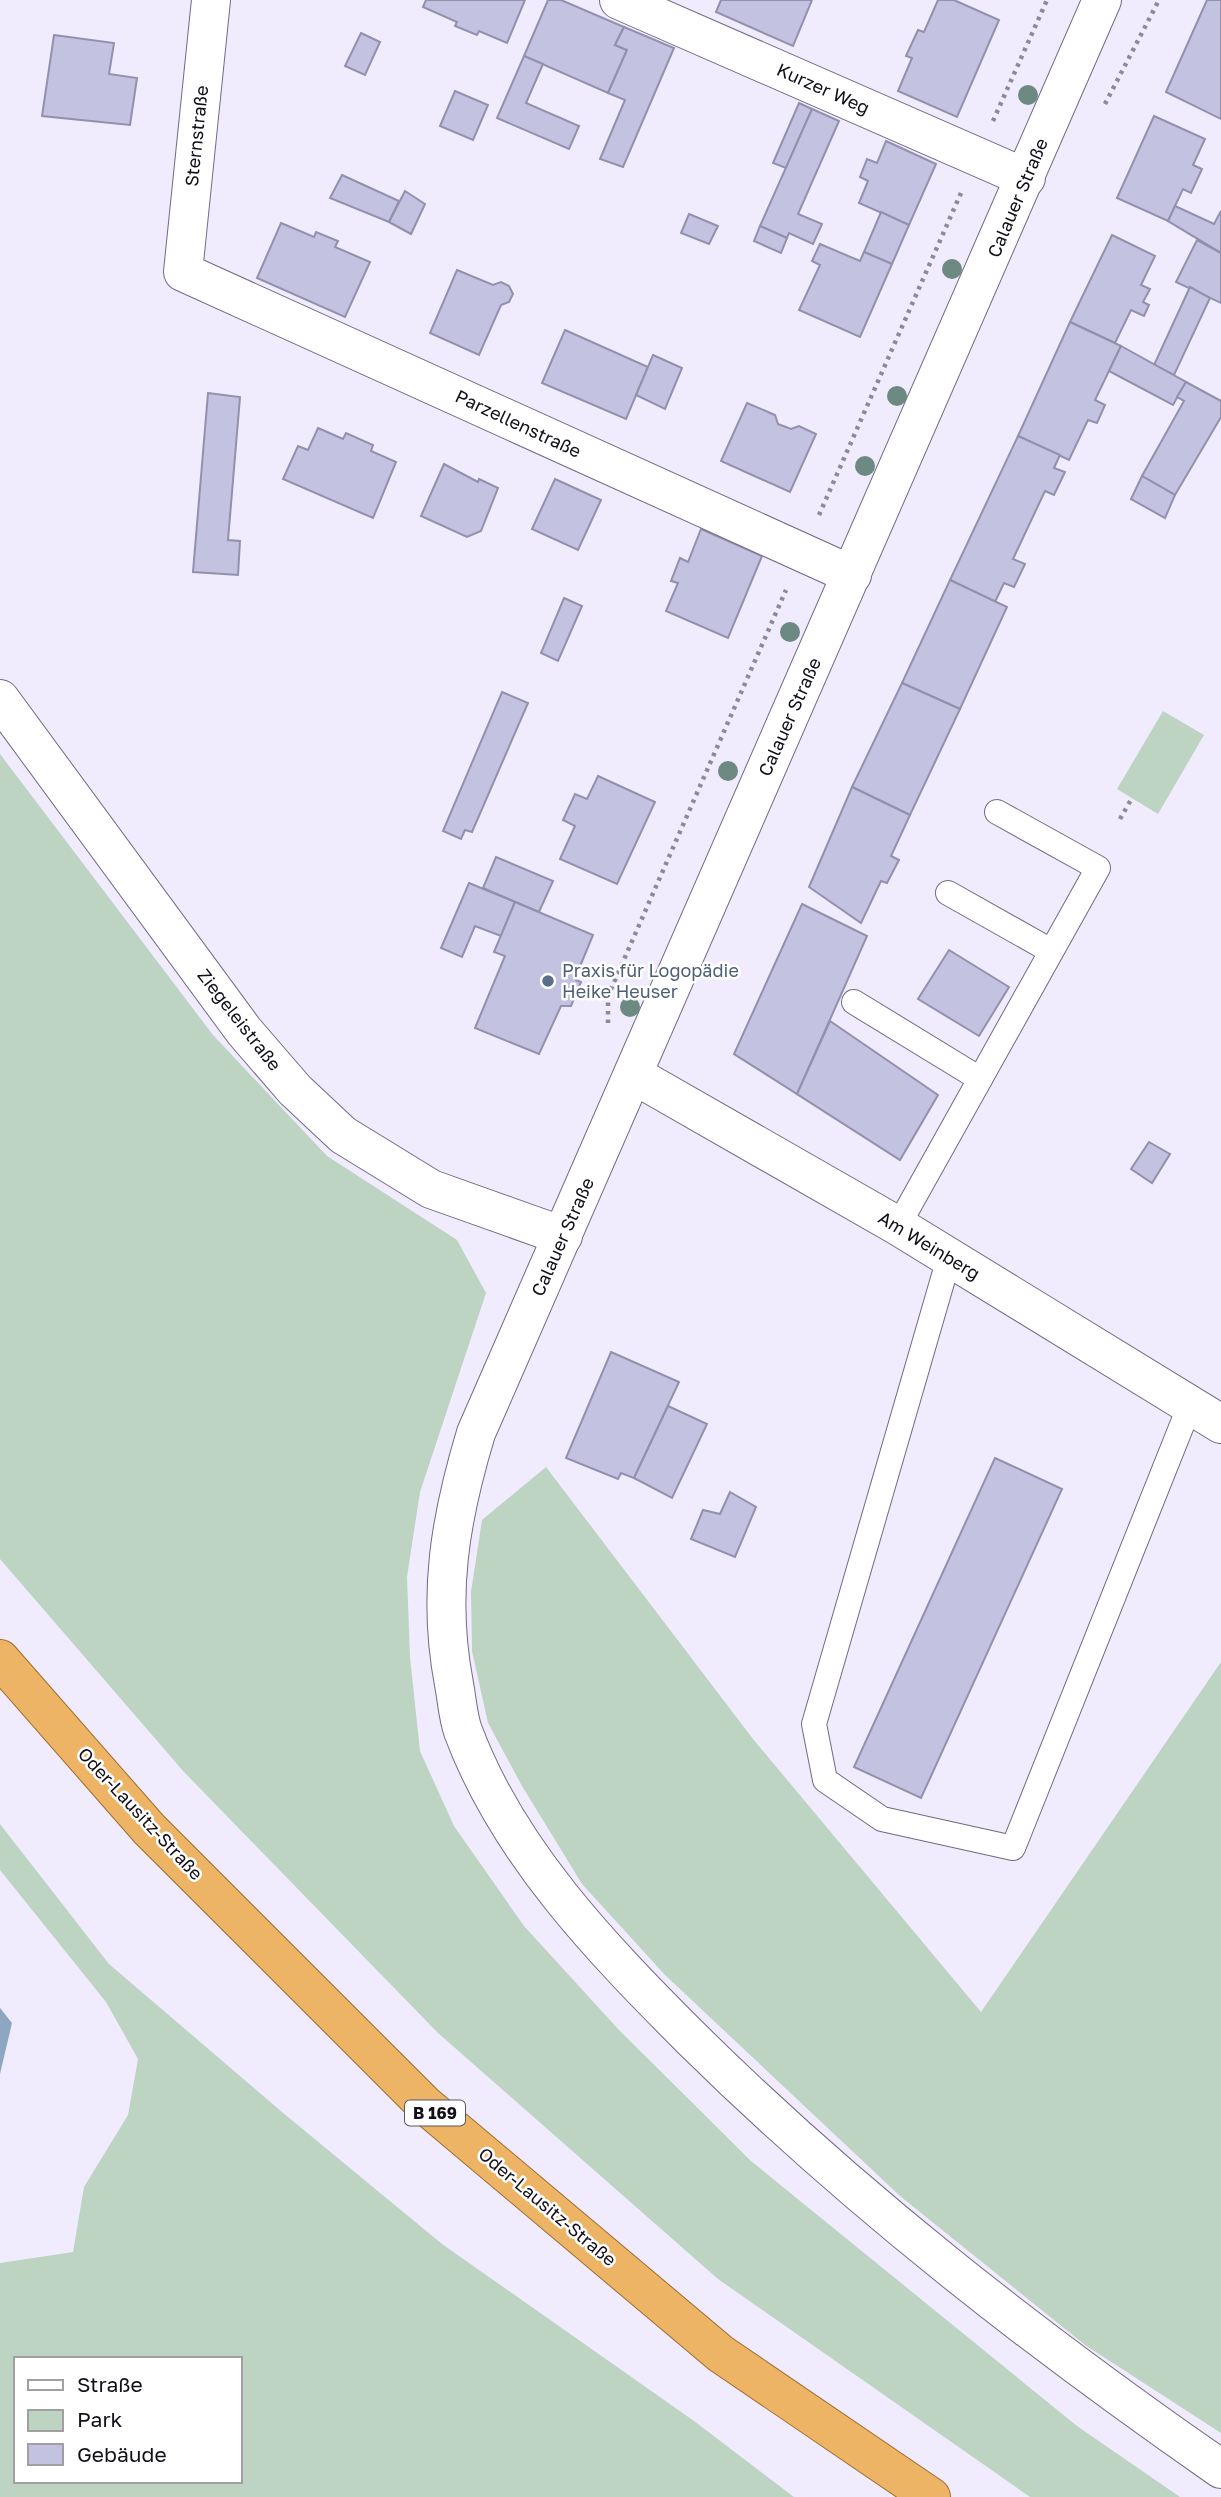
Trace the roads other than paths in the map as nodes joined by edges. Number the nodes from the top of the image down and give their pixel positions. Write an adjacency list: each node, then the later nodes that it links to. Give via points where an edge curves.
1 (211, 0): 5 (street, Sternstraße)
2 (619, 0): 4 (street, Kurzer Weg)
3 (1102, 0): 4 (street, Calauer Straße)
4 (1027, 178): 6 (street, Calauer Straße)
5 (183, 272): 6 (street, Parzellenstraße)
6 (852, 575): 12 (street, Calauer Straße)
7 (0, 699): 15 (street, Ziegeleistraße, via 244,1031 295,1090 343,1135 431,1189)
8 (997, 813): 10 (lane, via 1098,868)
9 (948, 892): 10 (lane)
10 (1051, 951): 13 (lane)
11 (855, 1002): 13 (lane)
12 (634, 1075): 14 (street, Am Weinberg); 15 (street, Calauer Straße)
13 (980, 1079): 14 (lane)
14 (898, 1226): 16 (street, Am Weinberg)
15 (563, 1236): 19 (street, Calauer Straße, via 476,1433 457,1497 445,1581 446,1646 462,1728 490,1793 553,1887 623,1969 755,2101 898,2225 1079,2370)
16 (949, 1258): 17 (street, Am Weinberg); 17 (lane, via 814,1724 825,1780 882,1819 1013,1848)
17 (1206, 1414)
18 (0, 1659): 20 (highway, Oder-Lausitz-Straße / B 169, via 149,1829 424,2104 721,2354)
19 (1221, 2469)
20 (931, 2497)

